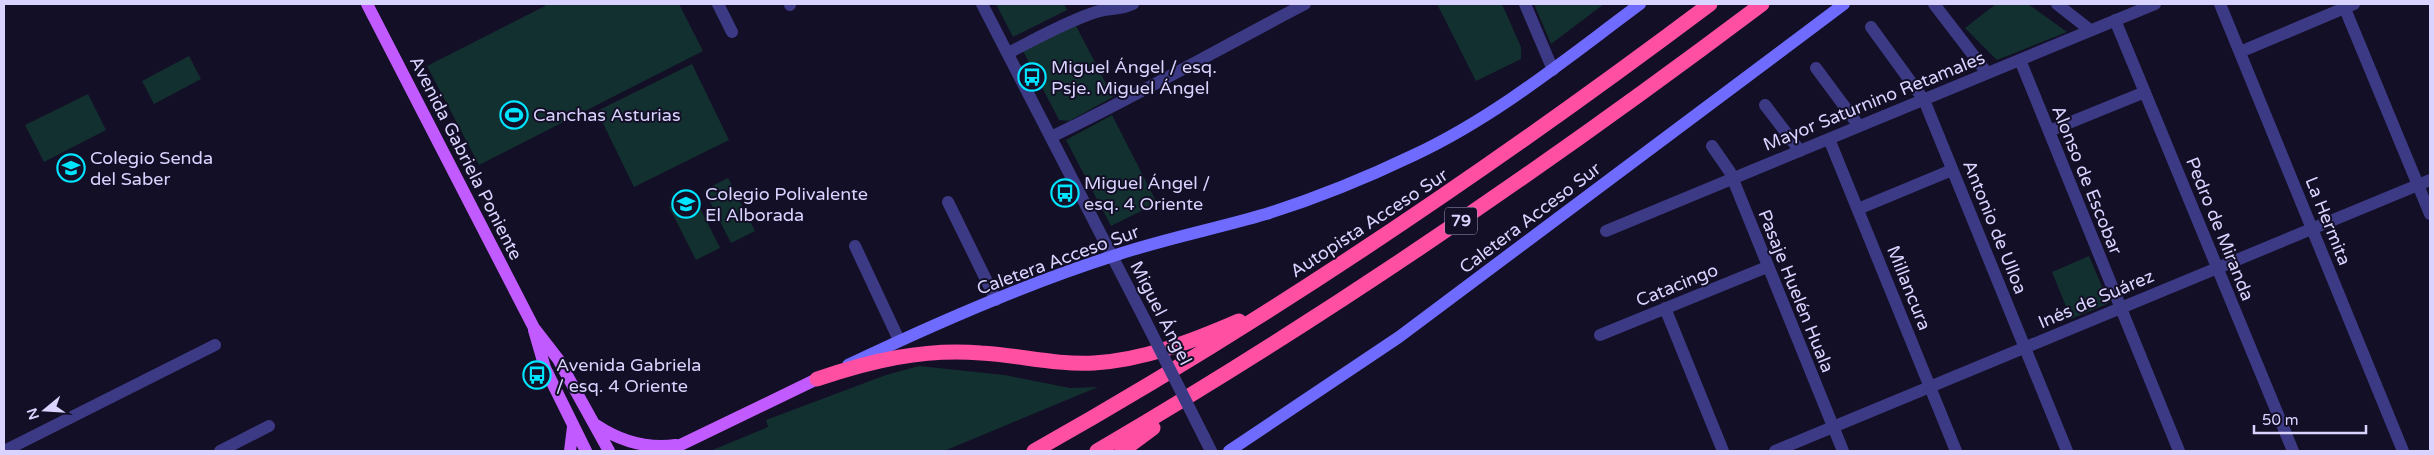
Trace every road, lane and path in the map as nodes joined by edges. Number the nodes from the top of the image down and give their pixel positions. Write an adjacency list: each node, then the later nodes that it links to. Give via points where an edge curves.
1 (367, 4): 51 (main road, Avenida Gabriela Poniente)
2 (718, 4): 19 (street)
3 (982, 4): 21 (street, Miguel Ángel)
4 (1134, 4): 21 (street, via 1098,11)
5 (1305, 4): 31 (street, via 1124,102)
6 (1525, 4): 24 (street)
7 (1640, 4): 24 (main road, Caletera Acceso Sur)
8 (1710, 4): 47 (highway, Autopista Acceso Sur / 79, via 1488,167)
9 (1762, 4): 57 (highway, 79, via 1479,209)
10 (1844, 4): 74 (main road, Caletera Acceso Sur, via 1399,337)
11 (1934, 4): 25 (street)
12 (2057, 4): 18 (street)
13 (2155, 4): 16 (street, Mayor Saturnino Retamales)
14 (2220, 4): 20 (street, La Hermita)
15 (2347, 5): 20 (street); 37 (street)
16 (2115, 20): 18 (street, Mayor Saturnino Retamales); 26 (street, Pedro de Miranda)
17 (1871, 27): 27 (street, Antonio de Ulloa)
18 (2090, 30): 22 (street, Mayor Saturnino Retamales)
19 (732, 32)
20 (2240, 52): 41 (street, La Hermita)
21 (1008, 53): 31 (street, Miguel Ángel)
22 (2020, 60): 25 (street, Mayor Saturnino Retamales); 30 (street, Alonso de Escobar)
23 (1816, 68): 29 (street)
24 (1553, 70): 44 (main road, Caletera Acceso Sur, via 1452,135 1341,187 1268,213)
25 (1987, 73): 27 (street, Mayor Saturnino Retamales)
26 (2145, 92): 30 (street); 46 (street, Pedro de Miranda)
27 (1924, 100): 29 (street, Mayor Saturnino Retamales); 35 (street, Antonio de Ulloa)
28 (1765, 105): 34 (street)
29 (1859, 126): 32 (street, Mayor Saturnino Retamales)
30 (2049, 131): 50 (street, Alonso de Escobar)
31 (1051, 137): 44 (street, Miguel Ángel)
32 (1829, 139): 34 (street, Mayor Saturnino Retamales); 39 (street, Millancura)
33 (1712, 146): 36 (street, Pasaje Huelén Huala, via 1727,165)
34 (1800, 151): 36 (street, Mayor Saturnino Retamales)
35 (1952, 170): 39 (street); 55 (street, Antonio de Ulloa)
36 (1732, 179): 42 (street, Mayor Saturnino Retamales); 45 (street, Pasaje Huelén Huala)
37 (2424, 182): 40 (street); 41 (street, Inés de Suárez)
38 (948, 202): 48 (street)
39 (1858, 209): 58 (street, Millancura)
40 (2430, 214)
41 (2312, 229): 46 (street, Inés de Suárez); 82 (street, La Hermita)
42 (1606, 230)
43 (855, 246): 53 (street)
44 (1112, 256): 48 (main road, Caletera Acceso Sur); 73 (street, Miguel Ángel, bridge)
45 (1767, 267): 49 (street, Catacingo); 62 (street, Pasaje Huelén Huala)
46 (2218, 268): 50 (street, Inés de Suárez); 81 (street, Pedro de Miranda)
47 (1288, 299): 56 (highway, via 1194,339 1118,360 1056,363 981,353 935,352 877,361); 70 (highway, Autopista Acceso Sur / 79)
48 (996, 300): 53 (main road, Caletera Acceso Sur)
49 (1664, 308): 52 (street, Catacingo); 75 (street)
50 (2120, 308): 55 (street, Inés de Suárez); 80 (street, Alonso de Escobar)
51 (534, 328): 59 (main road, Avenida Gabriela Poniente, via 558,359); 61 (main road, Avenida Gabriela Poniente, via 545,368)
52 (1600, 334)
53 (900, 340): 56 (main road, Caletera Acceso Sur)
54 (215, 345): 64 (street)
55 (2025, 348): 58 (street, Inés de Suárez); 79 (street, Antonio de Ulloa)
56 (817, 379): 63 (main road, Caletera Acceso Sur)
57 (1210, 383): 71 (highway, 79); 72 (highway)
58 (1930, 387): 62 (street, Inés de Suárez); 78 (street, Millancura)
59 (596, 425): 63 (main road, via 607,433 632,442 657,446); 68 (main road, Avenida Gabriela Poniente)
60 (269, 426): 65 (street)
61 (573, 427): 66 (main road); 67 (main road, Avenida Gabriela Poniente)
62 (1833, 427): 76 (street, Inés de Suárez); 77 (street, Pasaje Huelén Huala)
63 (683, 444): 69 (main road, Caletera Acceso Sur)
64 (4, 451)
65 (220, 451)
66 (570, 451)
67 (586, 451)
68 (609, 451)
69 (668, 451)
70 (1034, 451)
71 (1097, 451)
72 (1122, 451)
73 (1211, 451)
74 (1229, 451)
75 (1723, 451)
76 (1775, 451)
77 (1843, 451)
78 (1956, 451)
79 (2067, 451)
80 (2179, 451)
81 (2293, 451)
82 (2403, 451)

